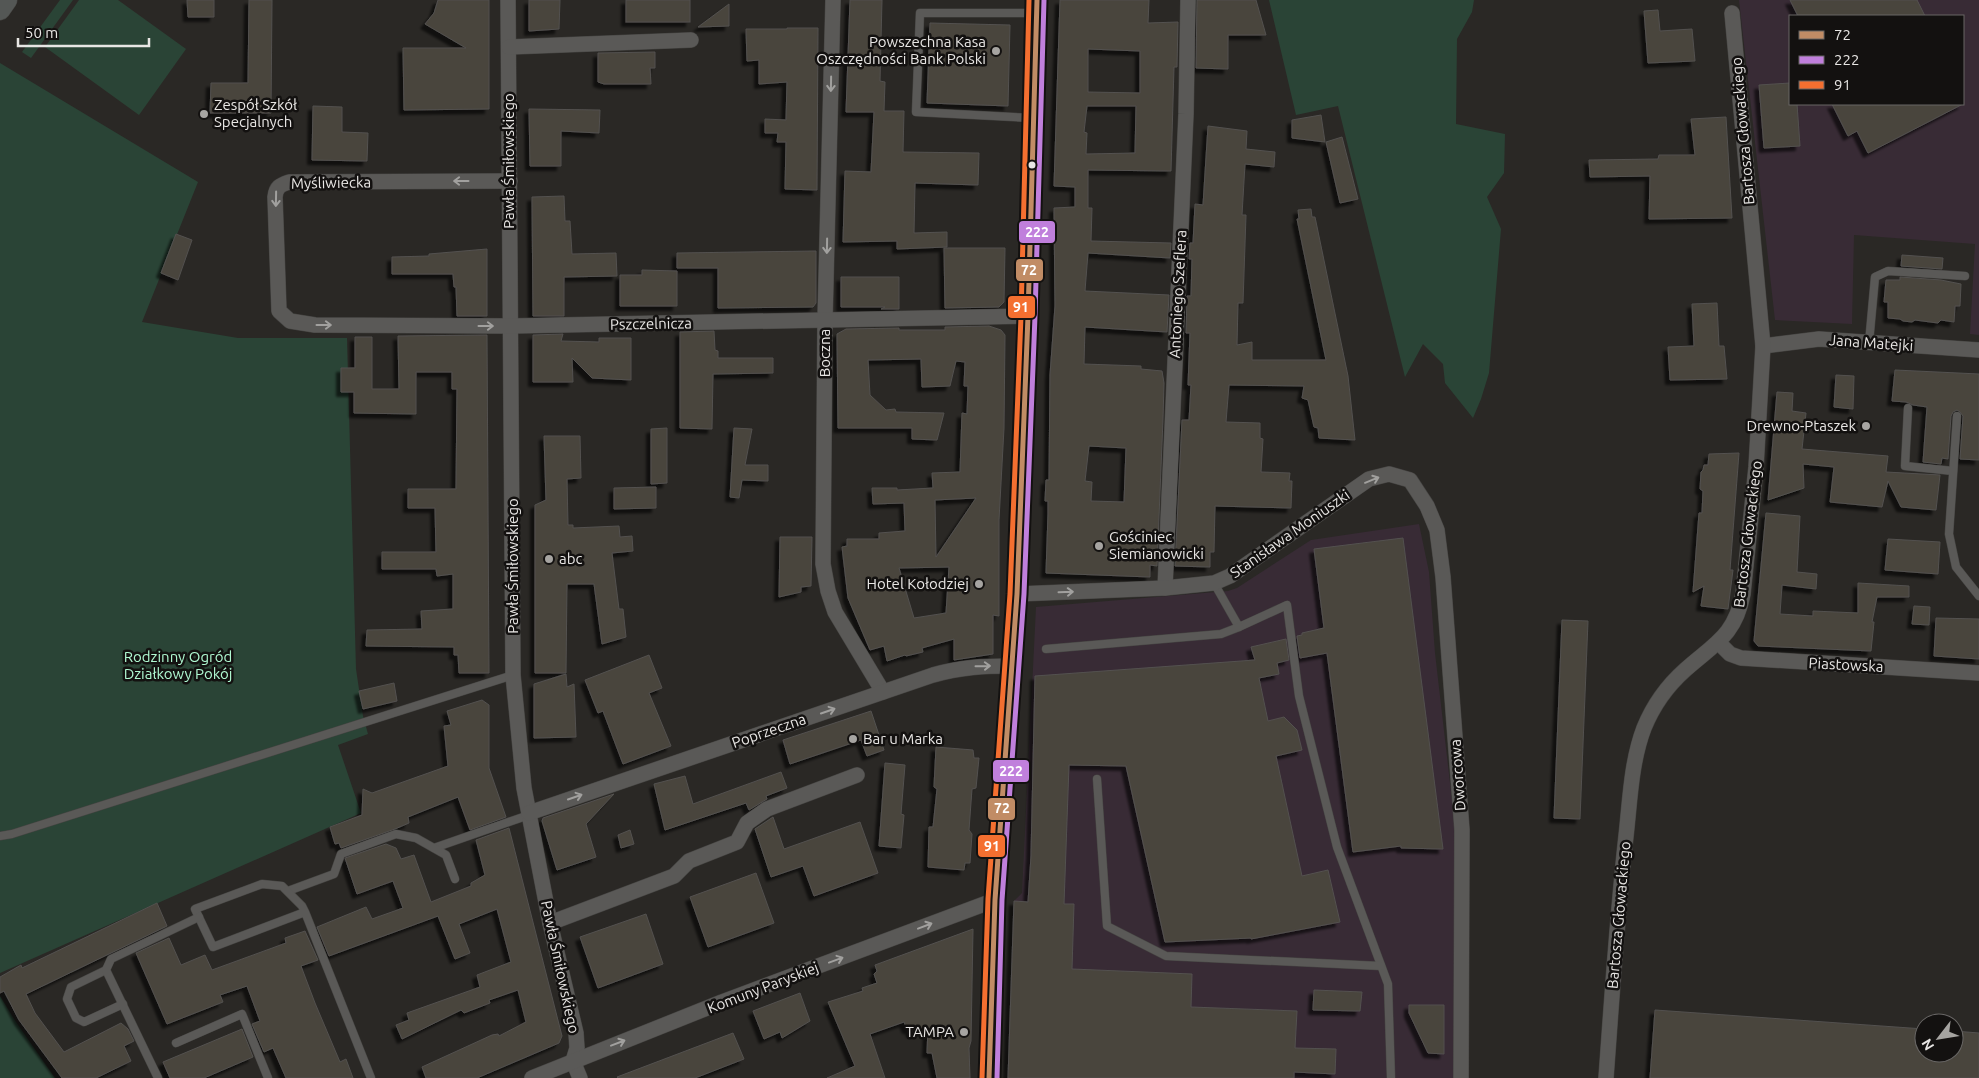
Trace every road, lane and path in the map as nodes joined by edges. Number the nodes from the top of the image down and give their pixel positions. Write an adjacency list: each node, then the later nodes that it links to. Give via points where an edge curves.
1 (7, 0): 6 (street)
2 (508, 0): 9 (street, Pawła Śmiłowskiego)
3 (833, 0): 15 (street, Boczna, one-way to 15)
4 (1188, 0): 25 (street, Antoniego Szeflera, via 1186,124)
5 (1036, 6): 10 (street); 10 (lane, via 920,12 916,112)
6 (0, 10)
7 (1732, 13): 18 (street, Bartosza Głowackiego)
8 (691, 40): 9 (street)
9 (508, 47): 11 (street, Pawła Śmiłowskiego)
10 (1032, 118): 14 (street)
11 (510, 181): 13 (street, Myśliwiecka, one-way to 13, via 289,182 280,185 275,197); 16 (street, Pawła Śmiłowskiego)
12 (1965, 276): 17 (lane, via 1888,270 1875,277)
13 (279, 311): 16 (street, Pszczelnicza, one-way to 16, via 290,321 315,326)
14 (1028, 316): 15 (street, Pszczelnicza); 26 (street)
15 (825, 320): 16 (street, Pszczelnicza); 34 (street, Boczna, via 823,564 835,612)
16 (511, 326): 33 (street, Pawła Śmiłowskiego)
17 (1869, 343): 18 (street, Jana Matejki, via 1819,339); 19 (street, Jana Matejki)
18 (1763, 346): 29 (street, Bartosza Głowackiego, via 1756,468 1743,594 1740,611)
19 (1979, 350)
20 (1908, 408): 22 (lane, via 1905,466)
21 (1957, 416): 22 (lane)
22 (1953, 471): 27 (lane, via 1949,534 1956,567)
23 (1410, 480): 24 (street, Stanisława Moniuszki, one-way to 23, via 1230,576 1369,479 1389,474); 58 (street, Dworcowa, via 1428,506 1436,530 1443,577 1462,830)
24 (1214, 583): 25 (street, Stanisława Moniuszki); 28 (lane)
25 (1165, 588): 26 (street, Stanisława Moniuszki, one-way to 25)
26 (1017, 594): 31 (street)
27 (1979, 596)
28 (1239, 627): 30 (lane, via 1220,634); 46 (lane, via 1287,605 1299,696 1337,846)
29 (1718, 642): 32 (street, Piastowska, via 1730,654 1741,658); 59 (street, Bartosza Głowackiego, via 1684,670 1666,691 1643,731 1636,759 1619,898)
30 (1046, 649)
31 (1012, 666): 34 (street, Poprzeczna, one-way to 31, via 956,669); 42 (street)
32 (1979, 673)
33 (513, 675): 37 (street, Pawła Śmiłowskiego); 38 (lane)
34 (883, 692): 37 (street, Poprzeczna, one-way to 34)
35 (857, 775): 45 (street, via 768,809 747,823 737,842 689,861 674,876)
36 (1097, 780): 46 (lane, via 1107,926 1166,956)
37 (529, 814): 39 (lane); 45 (street, Pawła Śmiłowskiego)
38 (0, 836)
39 (434, 848): 40 (lane, via 446,855); 41 (lane, via 416,838 396,834 341,854 334,874)
40 (455, 879)
41 (288, 891): 43 (lane); 44 (lane, via 282,886 262,884 195,909)
42 (995, 900): 50 (street, Komuny Paryskiej, one-way to 42); 56 (street)
43 (305, 912): 44 (lane, via 213,947); 53 (lane)
44 (199, 917): 47 (lane, via 111,959)
45 (550, 923): 50 (street, Pawła Śmiłowskiego, via 576,1033 577,1048)
46 (1381, 966): 57 (lane, via 1388,984)
47 (106, 970): 48 (lane); 48 (lane, via 71,987 67,1000 76,1018 84,1022)
48 (123, 1004): 51 (lane)
49 (176, 1044): 52 (lane, via 242,1014)
50 (573, 1061): 54 (street, Komuny Paryskiej); 55 (street, Pawła Śmiłowskiego)
51 (158, 1078)
52 (268, 1078)
53 (371, 1078)
54 (532, 1078)
55 (580, 1078)
56 (989, 1078)
57 (1392, 1078)
58 (1462, 1078)
59 (1606, 1078)

